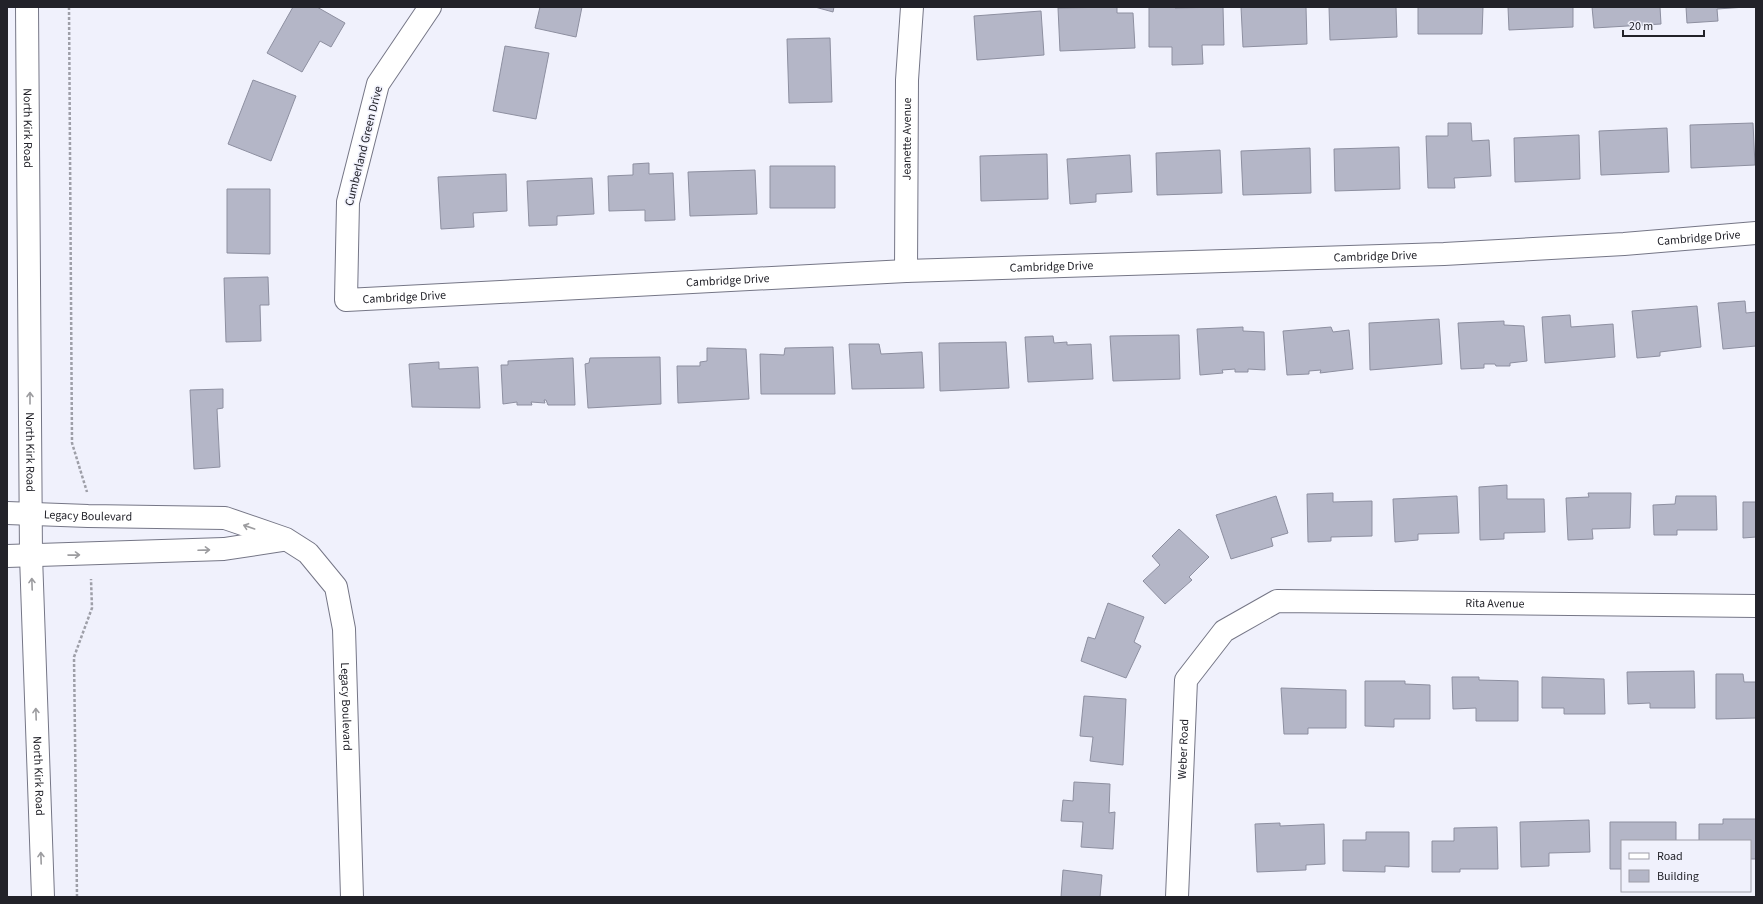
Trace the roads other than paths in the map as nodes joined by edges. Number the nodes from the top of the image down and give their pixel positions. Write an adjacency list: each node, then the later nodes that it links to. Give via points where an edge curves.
1 (28, 7): 8 (street, North Kirk Road, one-way to 1)
2 (430, 7): 6 (street, Cumberland Green Drive, via 378,84 348,202)
3 (912, 7): 5 (street, Jeanette Avenue, via 907,80)
4 (1756, 234): 5 (street, Cambridge Drive, via 1444,254)
5 (906, 271): 6 (street, Cambridge Drive)
6 (346, 300)
7 (7, 513): 8 (street, Legacy Boulevard)
8 (31, 514): 9 (street, Legacy Boulevard, one-way to 8, via 225,518); 11 (street, North Kirk Road)
9 (286, 539): 11 (street, one-way to 9, via 224,550); 15 (street, Legacy Boulevard, via 308,552 336,587 343,622)
10 (7, 556): 11 (street)
11 (31, 556): 14 (street, North Kirk Road, one-way to 11)
12 (1756, 606): 13 (street, Rita Avenue, via 1277,601)
13 (1239, 622): 16 (street, Weber Road, via 1224,631 1186,680)
14 (43, 897)
15 (352, 897)
16 (1177, 897)

